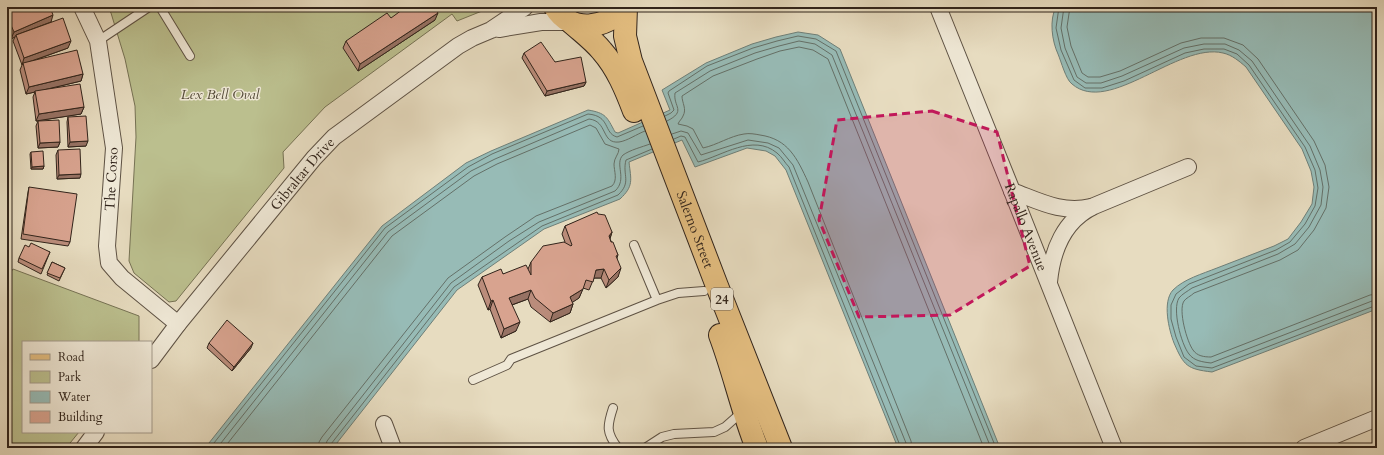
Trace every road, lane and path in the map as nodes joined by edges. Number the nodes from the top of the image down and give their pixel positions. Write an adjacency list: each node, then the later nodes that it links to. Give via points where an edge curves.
1 (82, 7): 9 (street, The Corso)
2 (149, 7): 9 (lane)
3 (160, 7): 10 (lane)
4 (525, 7): 8 (street, Gibraltar Drive)
5 (626, 7): 7 (main road, 24, via 599,24 584,26); 11 (main road, Salerno Street / 24, via 625,28 629,54)
6 (938, 7): 13 (street, Rapallo Avenue)
7 (566, 18): 8 (street, Gibraltar Drive); 11 (main road, Salerno Street / 24, via 607,56)
8 (491, 30): 19 (street, Gibraltar Drive, via 458,46 334,137)
9 (98, 41): 19 (street, The Corso, via 114,148 108,264)
10 (190, 56)
11 (645, 119): 17 (main road, Salerno Street / 24)
12 (1188, 167): 14 (street)
13 (1012, 191): 14 (street, via 1053,207 1071,209); 16 (street, Rapallo Avenue)
14 (1094, 206): 16 (street, via 1076,218 1061,238 1052,260)
15 (634, 245): 18 (lane)
16 (1049, 284): 33 (street, Rapallo Avenue)
17 (710, 288): 18 (lane, via 678,293); 23 (main road, Salerno Street / 24); 32 (main road, Salerno Street / 24)
18 (657, 300): 21 (lane, via 511,359 507,365)
19 (178, 324): 20 (street, Gibraltar Drive)
20 (152, 359)
21 (473, 380)
22 (613, 408): 29 (lane, via 607,426 611,439)
23 (744, 411): 30 (lane, via 725,427 714,432 674,434 662,437); 31 (main road, Salerno Street / 24)
24 (1377, 418): 34 (street)
25 (384, 424): 28 (street)
26 (95, 433): 27 (street)
27 (84, 448)
28 (393, 448)
29 (618, 448)
30 (645, 448)
31 (757, 448)
32 (781, 448)
33 (1114, 448)
34 (1304, 448)

